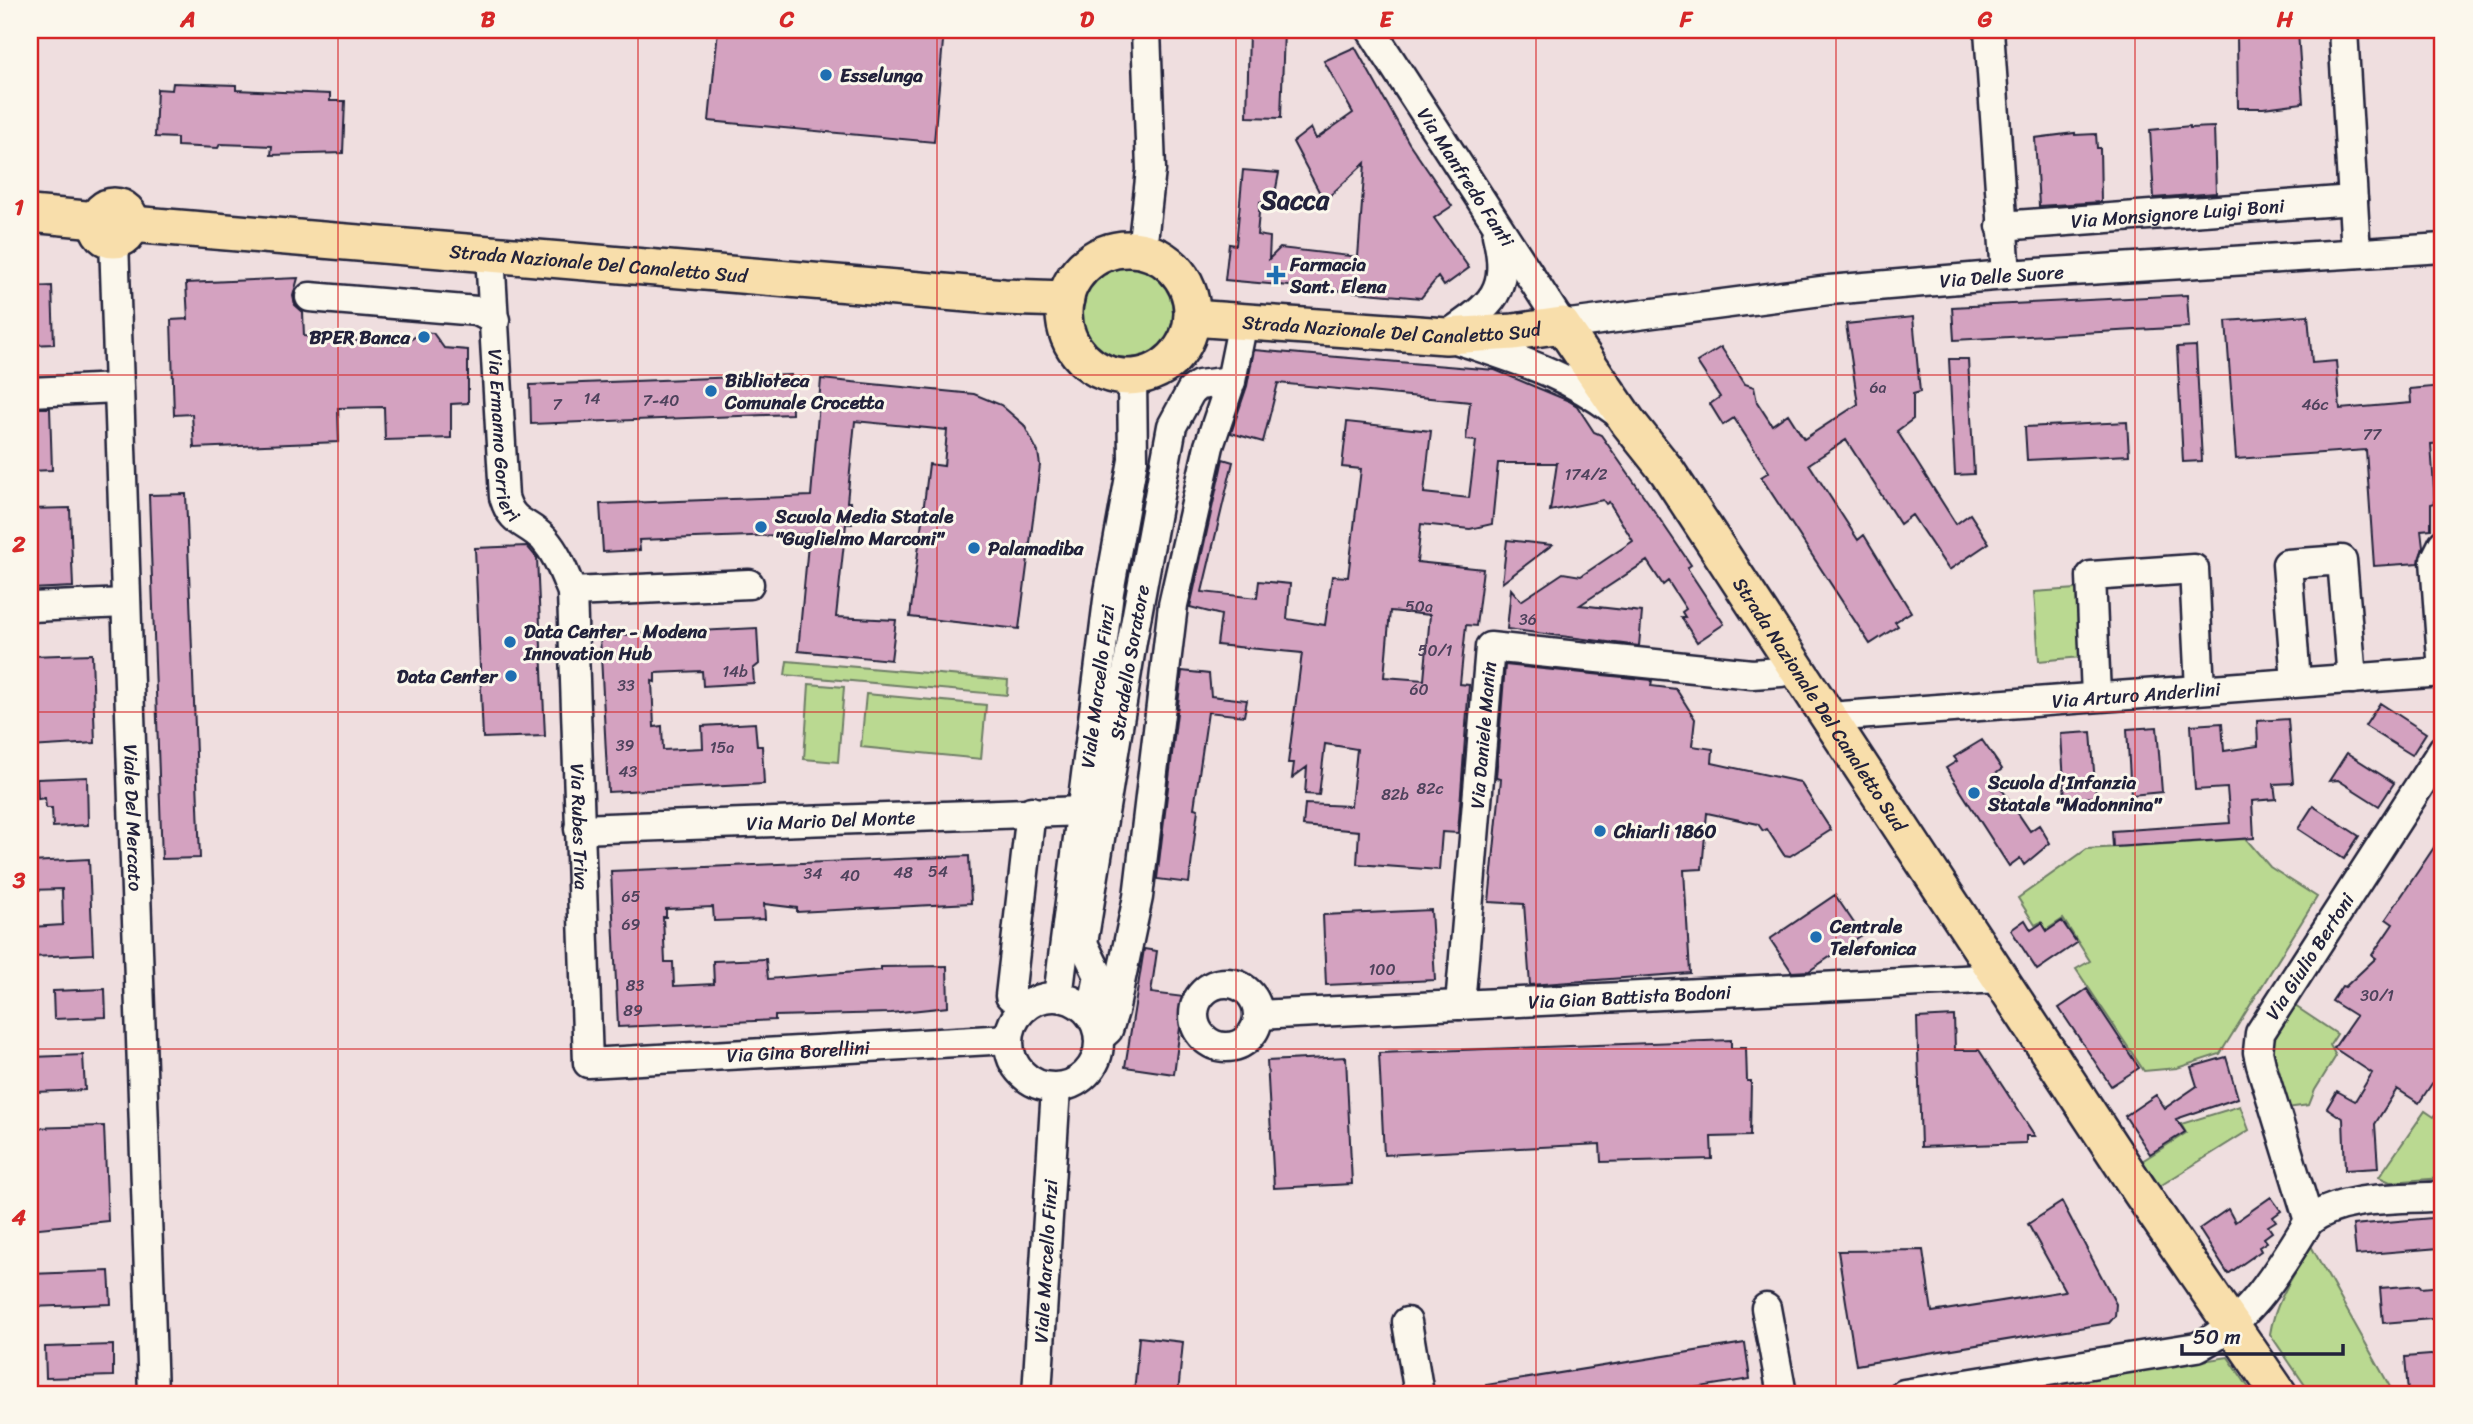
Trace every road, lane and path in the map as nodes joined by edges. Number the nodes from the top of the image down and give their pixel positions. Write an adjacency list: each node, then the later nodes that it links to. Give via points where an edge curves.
1 (1146, 30): 11 (street, via 1151,170)
2 (1371, 30): 7 (street, Via Manfredo Fanti)
3 (1990, 30): 8 (street)
4 (2343, 30): 5 (street)
5 (2353, 200): 8 (street, Via Monsignore Luigi Boni); 12 (street)
6 (30, 214): 9 (main road, Strada Nazionale Del Canaletto Sud)
7 (1494, 222): 20 (street, Via Manfredo Fanti); 21 (street, via 1502,258 1501,285 1484,309)
8 (2001, 226): 14 (street)
9 (114, 228): 13 (main road, Strada Nazionale Del Canaletto Sud); 24 (street, Viale Del Mercato)
10 (2443, 248): 12 (street, Via Delle Suore)
11 (1142, 250): 16 (main road, via 1116,250 1089,262); 17 (main road, via 1176,269 1189,292)
12 (2356, 253): 14 (street, Via Delle Suore)
13 (490, 254): 16 (main road, Strada Nazionale Del Canaletto Sud); 18 (street, Via Ermanno Gorrieri)
14 (2006, 275): 20 (street, Via Delle Suore, via 1829,290)
15 (310, 297): 18 (street, via 477,311)
16 (1066, 299): 22 (main road, via 1067,331 1083,358 1110,374)
17 (1192, 318): 19 (main road, Strada Nazionale Del Canaletto Sud); 22 (main road, via 1178,354 1157,370)
18 (495, 320): 29 (street, Via Ermanno Gorrieri, via 504,497 513,517 552,549)
19 (1243, 321): 21 (main road, Strada Nazionale Del Canaletto Sud); 23 (street, Stradello Soratore)
20 (1562, 325): 21 (main road, Strada Nazionale Del Canaletto Sud); 26 (main road, Strada Nazionale Del Canaletto Sud)
21 (1446, 336): 26 (street, via 1556,373 1586,389)
22 (1132, 377): 41 (street, Viale Marcello Finzi, via 1133,460 1109,592)
23 (1231, 382): 43 (street, Stradello Soratore, via 1209,446 1174,605); 44 (street, Stradello Soratore, via 1199,385 1172,426 1083,943)
24 (118, 388): 25 (street); 30 (street, Viale Del Mercato)
25 (30, 392)
26 (1628, 422): 32 (main road, Strada Nazionale Del Canaletto Sud, via 1667,471)
27 (2443, 544): 33 (street, via 2435,560)
28 (749, 584): 29 (street)
29 (572, 592): 42 (street, Via Rubes Triva)
30 (126, 603): 31 (street); 59 (street, Viale Del Mercato)
31 (30, 607)
32 (1796, 667): 38 (main road, Strada Nazionale Del Canaletto Sud); 48 (street, Via Daniele Manin, via 1752,674 1490,647)
33 (2443, 672): 34 (street, Via Arturo Anderlini)
34 (2352, 679): 35 (street, Via Arturo Anderlini); 35 (street, via 2342,559 2287,564)
35 (2296, 682): 36 (street, Via Arturo Anderlini)
36 (2200, 689): 37 (street, Via Arturo Anderlini); 37 (street, via 2193,569 2091,576)
37 (2096, 696): 38 (street, Via Arturo Anderlini)
38 (1829, 717): 45 (main road, Strada Nazionale Del Canaletto Sud)
39 (2443, 749): 55 (street, Via Giulio Bertoni, via 2260,1033 2261,1065)
40 (1031, 811): 41 (street, Via Mario Del Monte); 42 (street, Via Mario Del Monte); 46 (street)
41 (1082, 811): 47 (street, Viale Marcello Finzi)
42 (579, 829): 52 (street, Via Rubes Triva)
43 (1138, 897): 44 (street, Stradello Soratore); 50 (street, Stradello Soratore, via 1114,1012 1108,1030)
44 (1099, 976): 50 (street, Stradello Soratore)
45 (2001, 978): 48 (street, Via Gian Battista Bodoni); 58 (main road, Strada Nazionale Del Canaletto Sud, via 2141,1193)
46 (1010, 996)
47 (1058, 997): 50 (street, via 1071,1000); 51 (street, via 1032,1002 1021,1010)
48 (1460, 1005): 49 (street, Via Gian Battista Bodoni)
49 (1259, 1014)
50 (1095, 1027): 53 (street, via 1096,1060 1090,1070 1072,1084)
51 (1009, 1039): 52 (street, Via Gina Borellini); 53 (street, via 1011,1060 1018,1071 1038,1085)
52 (588, 1063)
53 (1056, 1088): 60 (street, Viale Marcello Finzi)
54 (2443, 1196): 55 (street, via 2341,1206)
55 (2309, 1221): 58 (street, via 2263,1293)
56 (1766, 1308): 62 (street)
57 (1407, 1322): 61 (street)
58 (2234, 1324): 63 (street, via 2197,1347); 64 (main road, Strada Nazionale Del Canaletto Sud)
59 (153, 1394)
60 (1037, 1394)
61 (1419, 1394)
62 (1782, 1394)
63 (1904, 1394)
64 (2279, 1394)

